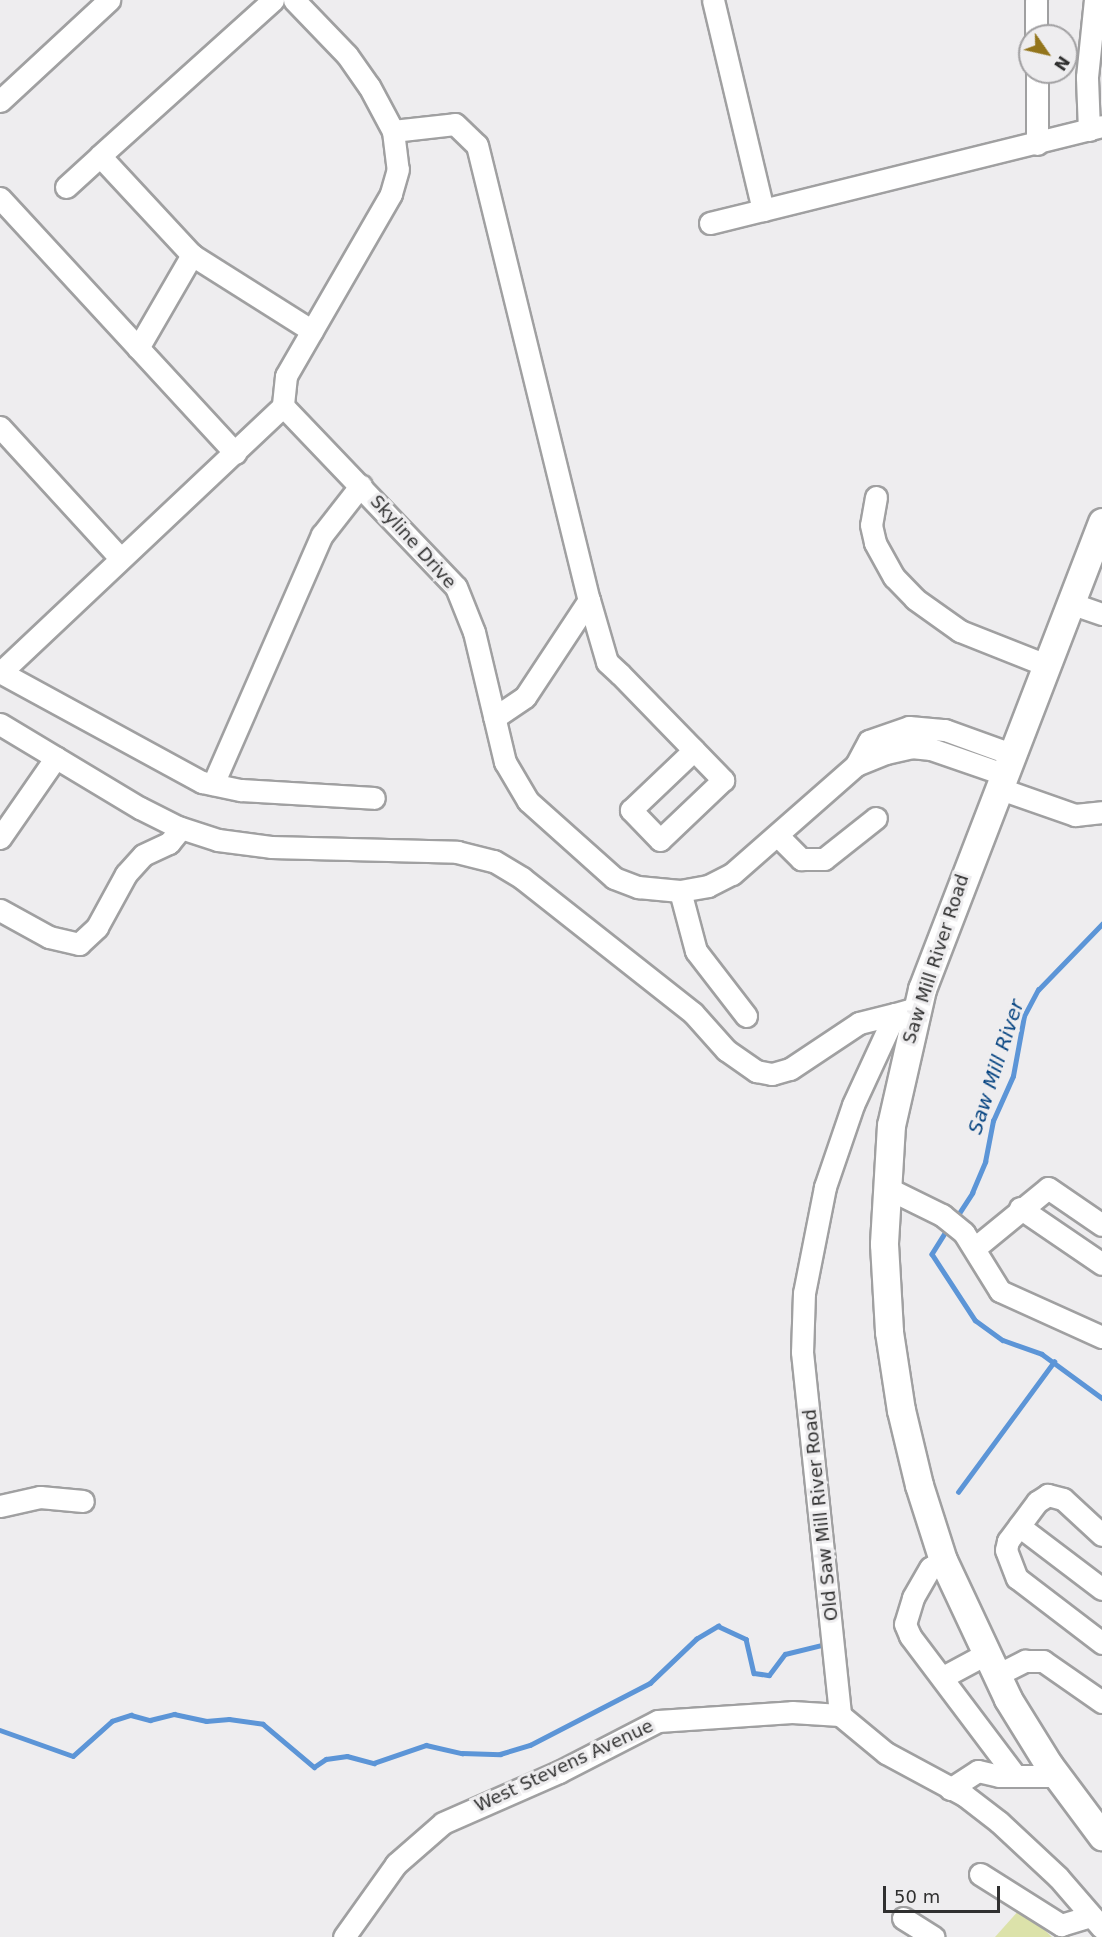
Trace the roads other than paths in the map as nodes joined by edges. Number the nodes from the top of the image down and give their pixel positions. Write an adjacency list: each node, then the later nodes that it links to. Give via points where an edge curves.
1 (109, 0): 9 (street)
2 (273, 0): 13 (street)
3 (294, 0): 11 (street, via 347,55)
4 (712, 0): 16 (street)
5 (1036, 0): 7 (street)
6 (1095, 1): 10 (street, via 1087,77)
7 (1036, 24)
8 (1036, 84): 12 (street)
9 (0, 101)
10 (1095, 128): 12 (street)
11 (393, 131): 19 (street, via 398,169 391,194); 28 (street, via 454,124 477,144)
12 (1037, 144): 16 (street)
13 (100, 156): 14 (street); 18 (street)
14 (66, 187)
15 (0, 198): 20 (street)
16 (763, 210): 17 (street)
17 (710, 223)
18 (192, 255): 19 (street); 20 (street)
19 (312, 331): 21 (street, via 286,376)
20 (138, 348): 23 (street)
21 (283, 406): 23 (street); 24 (street, Skyline Drive)
22 (0, 427): 27 (street)
23 (235, 453): 27 (street)
24 (361, 485): 33 (street, Skyline Drive, via 456,587 474,632); 38 (street, via 322,535)
25 (876, 497): 31 (street, via 871,525 875,543 894,577 915,599 960,631)
26 (1102, 522): 29 (main road, Saw Mill River Road)
27 (120, 558): 32 (street)
28 (589, 600): 33 (street, via 525,697); 35 (street, via 607,662)
29 (1070, 603): 30 (street); 31 (main road, Saw Mill River Road)
30 (1102, 614)
31 (1046, 664): 37 (main road, Saw Mill River Road)
32 (0, 672): 38 (street, via 180,773)
33 (494, 718): 45 (street, Skyline Drive, via 514,782 581,851 625,883)
34 (0, 724): 36 (street)
35 (694, 750)
36 (56, 757): 42 (street); 44 (street)
37 (1004, 772): 40 (street, Skyline Drive, via 1067,813); 43 (street, Skyline Drive, via 921,747 902,749 856,765); 47 (main road, Saw Mill River Road)
38 (213, 784): 39 (street)
39 (374, 798)
40 (1102, 812)
41 (876, 818): 43 (street, via 824,858 801,859)
42 (181, 828): 46 (street, via 169,843 143,855 126,874 98,927 79,944 49,937); 47 (street, via 218,840 271,847 457,852 494,861 522,878 693,1013 726,1050 756,1071 772,1074 790,1069 859,1023)
43 (778, 836): 45 (street, Skyline Drive, via 721,881)
44 (0, 838)
45 (680, 891): 48 (street, via 696,951)
46 (0, 910)
47 (906, 1011): 49 (main road, Saw Mill River Road); 65 (street, Old Saw Mill River Road, via 880,1041 838,1146 825,1187 804,1293 802,1352)
48 (746, 1017)
49 (885, 1187): 52 (street, via 942,1215); 59 (main road, Saw Mill River Road, via 885,1270 896,1382 919,1485)
50 (1020, 1208): 51 (street, via 1048,1188); 52 (street); 53 (street)
51 (1102, 1225)
52 (970, 1240): 54 (street, via 999,1291)
53 (1102, 1264)
54 (1102, 1337)
55 (83, 1501): 56 (street, via 40,1497)
56 (0, 1506)
57 (1019, 1526): 58 (street, via 1040,1499 1054,1495); 60 (street); 61 (street, via 1006,1550 1014,1574)
58 (1102, 1535)
59 (943, 1560): 62 (main road, Saw Mill River Road); 63 (street, via 930,1568 913,1598 905,1624)
60 (1102, 1589)
61 (1102, 1643)
62 (990, 1665): 63 (street); 64 (street, via 1043,1661); 67 (main road, Saw Mill River Road)
63 (943, 1677): 66 (street)
64 (1102, 1702)
65 (840, 1714): 68 (street, via 886,1754); 74 (street, West Stevens Avenue, via 685,1717 648,1726 559,1772 443,1823 396,1864)
66 (1014, 1774): 67 (street); 68 (street, via 999,1776 978,1771)
67 (1057, 1776): 69 (main road, Saw Mill River Road)
68 (950, 1789): 72 (street, via 999,1822 1058,1877)
69 (1102, 1836)
70 (980, 1874): 73 (street)
71 (903, 1918): 75 (street)
72 (1097, 1922): 73 (street)
73 (1058, 1931)
74 (344, 1937)
75 (934, 1937)

